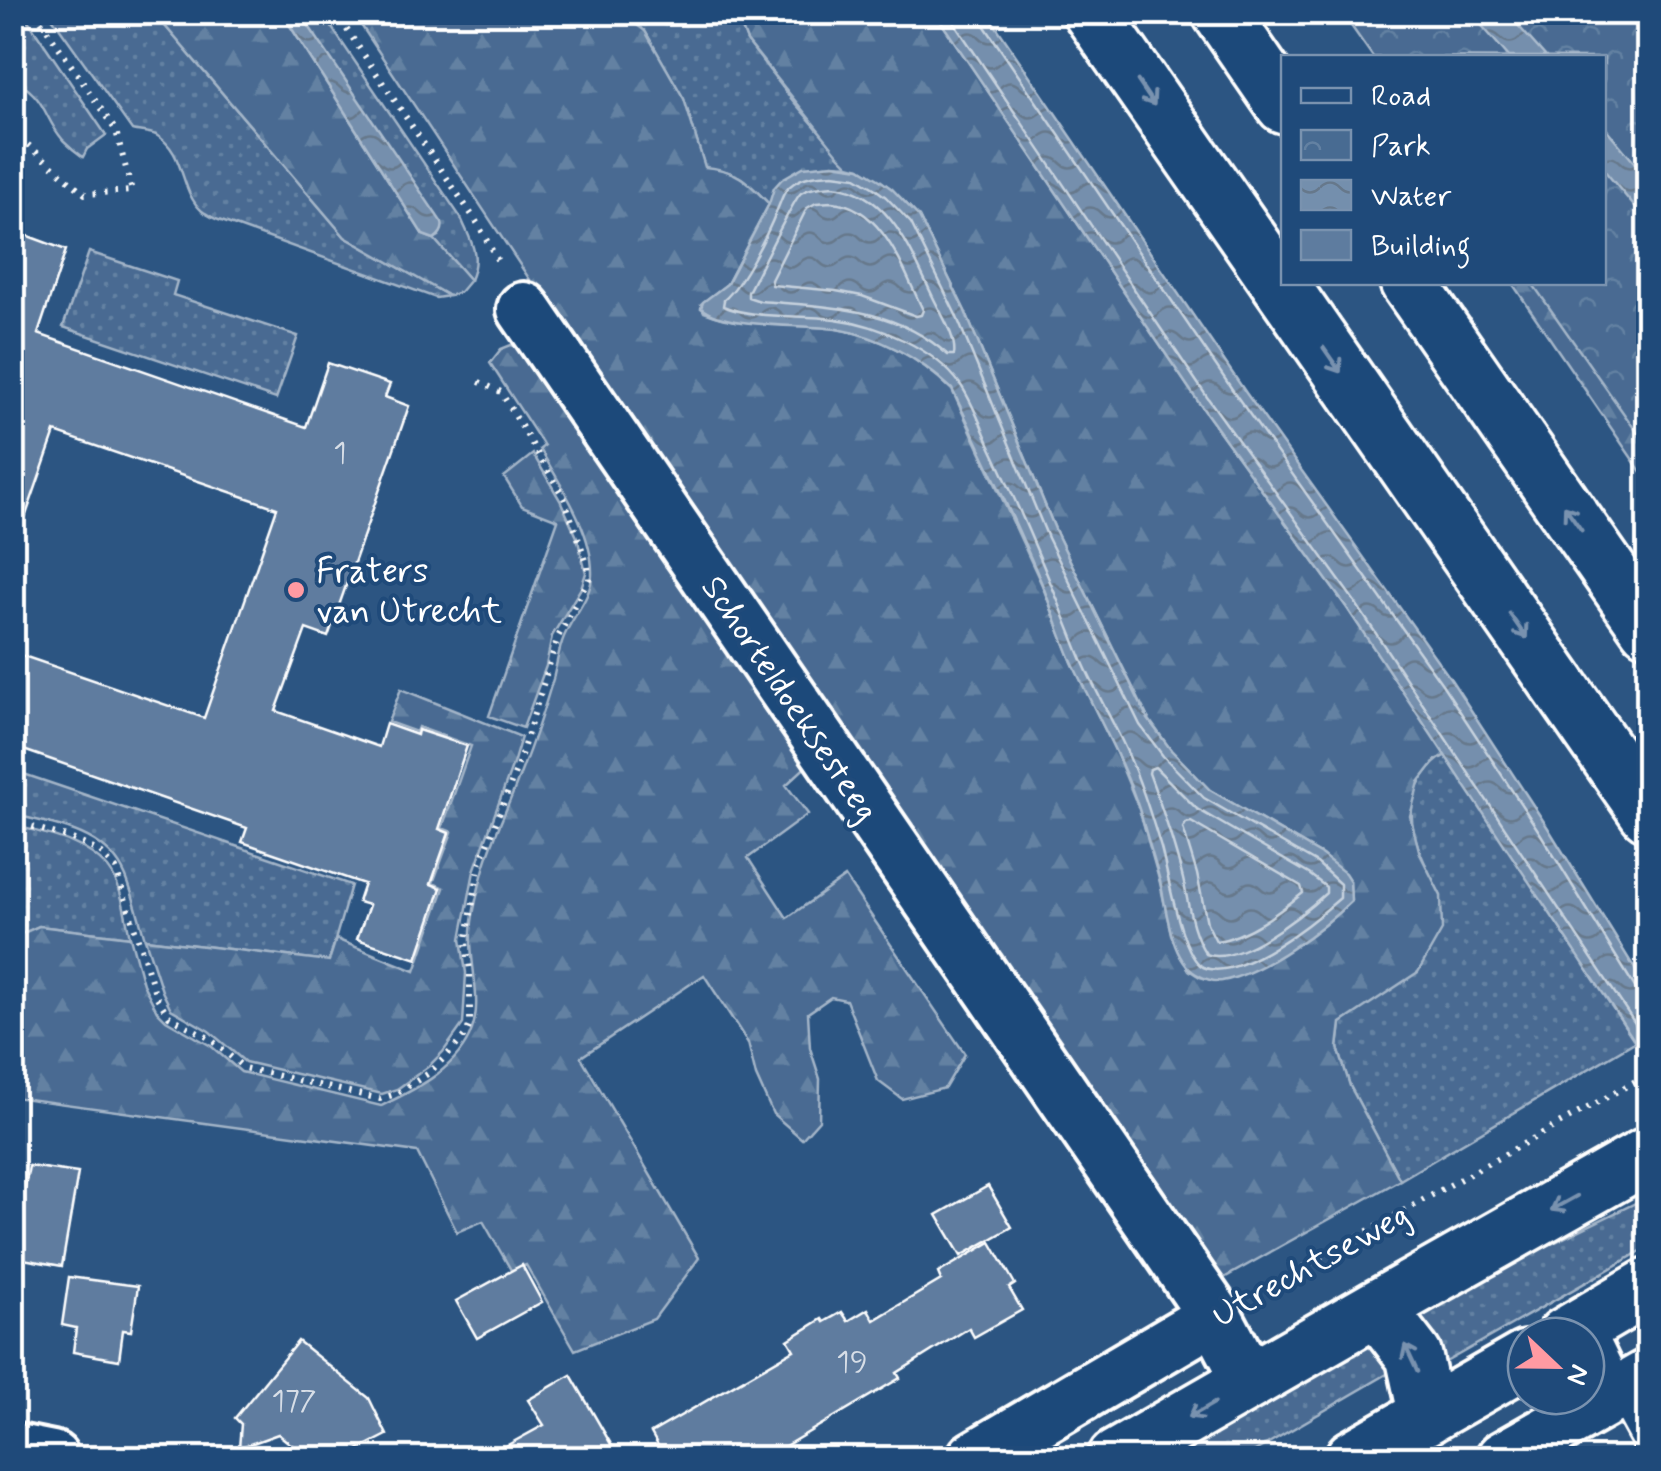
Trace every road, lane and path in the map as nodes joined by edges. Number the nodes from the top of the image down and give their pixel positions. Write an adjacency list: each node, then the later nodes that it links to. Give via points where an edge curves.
1 (35, 12): 6 (path, via 116,131 132,191 85,194)
2 (335, 12): 10 (path, via 478,224)
3 (1091, 12): 7 (main road, one-way to 7)
4 (1220, 12): 5 (main road)
5 (1281, 101)
6 (12, 131)
7 (1281, 285)
8 (1281, 285): 13 (main road, one-way to 13)
9 (1410, 285): 12 (main road, one-way to 9)
10 (524, 309): 19 (street, Schorteldoeksesteeg)
11 (473, 379): 14 (path, via 501,392 564,498 589,579 558,637 479,866 466,944 470,1024 429,1073 380,1099 244,1068 170,1016 156,996 116,869 100,852 70,838)
12 (1648, 627)
13 (1648, 812)
14 (12, 821)
15 (1648, 1074): 19 (path, Utrechtseweg)
16 (1648, 1155): 18 (main road, Utrechtseweg, one-way to 18)
17 (1648, 1287): 20 (main road)
18 (1377, 1308): 23 (main road, Utrechtseweg); 25 (main road, Utrechtseweg, one-way to 18, via 1414,1356)
19 (1215, 1316): 23 (street, Schorteldoeksesteeg); 29 (street, Utrechtseweg)
20 (1599, 1316)
21 (1606, 1358): 24 (lane)
22 (1506, 1371): 25 (main road)
23 (1250, 1382): 30 (main road, Utrechtseweg, one-way to 30)
24 (1634, 1384): 26 (lane); 32 (street)
25 (1427, 1416): 31 (main road)
26 (1648, 1443)
27 (12, 1450): 28 (street)
28 (52, 1458)
29 (974, 1458)
30 (1116, 1458)
31 (1353, 1458)
32 (1502, 1458)

